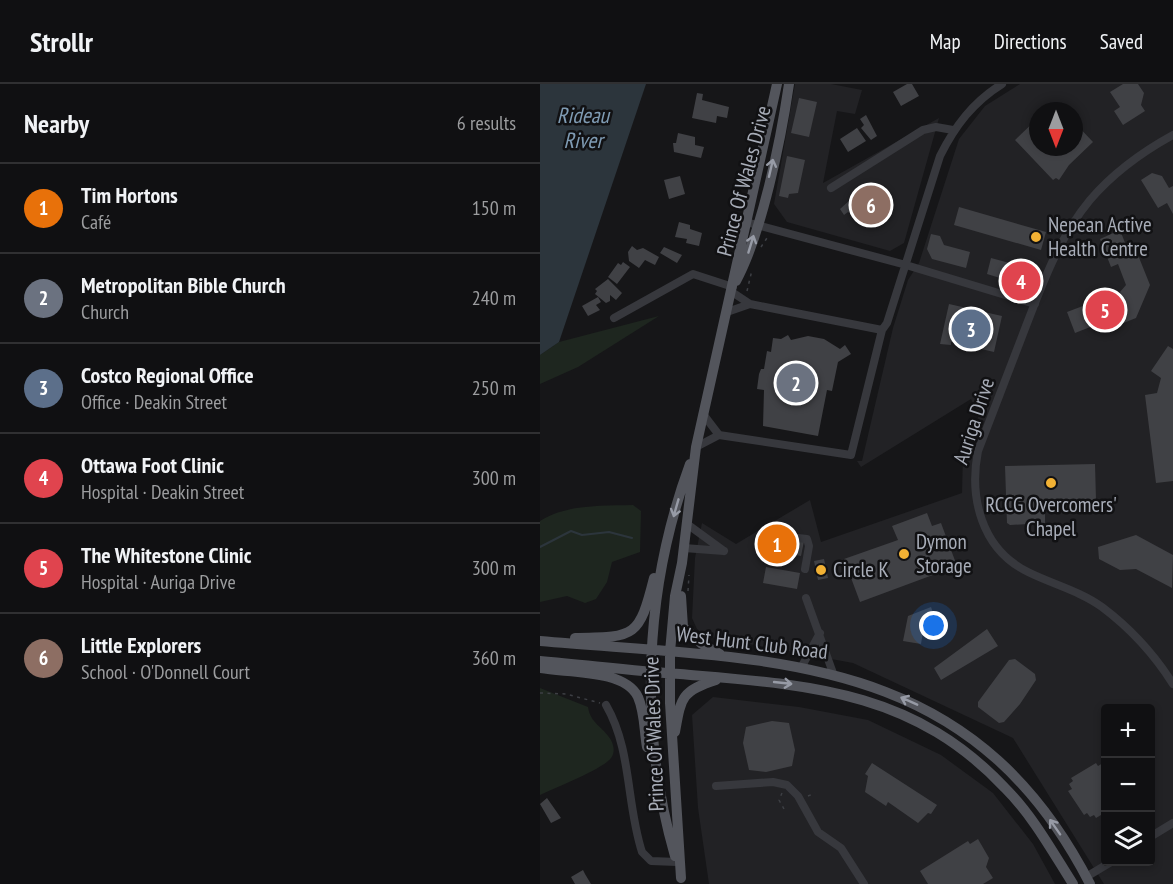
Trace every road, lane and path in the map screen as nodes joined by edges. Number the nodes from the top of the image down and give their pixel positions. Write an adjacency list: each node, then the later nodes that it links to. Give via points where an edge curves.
1 (777, 84): 7 (main road, Prince Of Wales Drive)
2 (789, 84): 7 (main road, Prince Of Wales Drive, one-way to 2)
3 (1002, 84): 4 (street, via 974,105)
4 (953, 130): 6 (street, via 923,130); 11 (street, via 932,179)
5 (1173, 135): 14 (street, Auriga Drive, via 1125,165 1090,200 1066,236)
6 (831, 188)
7 (752, 223): 11 (street); 12 (main road, Prince Of Wales Drive)
8 (767, 238): 9 (path)
9 (756, 252)
10 (754, 261): 13 (path)
11 (906, 265): 14 (street); 17 (street)
12 (732, 289): 13 (street); 15 (main road, Prince Of Wales Drive); 16 (street, via 693,274)
13 (747, 302): 15 (street); 17 (street)
14 (1035, 304): 42 (street, Auriga Drive, via 978,451 974,496 980,515 987,533 1011,560 1101,606 1134,634)
15 (727, 312): 18 (main road, Prince Of Wales Drive)
16 (614, 318)
17 (882, 330): 19 (street, via 850,455)
18 (704, 414): 19 (street); 20 (main road, Prince Of Wales Drive)
19 (719, 435): 20 (street)
20 (696, 447): 21 (main road, Prince Of Wales Drive); 22 (main road, Prince Of Wales Drive, one-way to 22)
21 (687, 524): 24 (main road, Prince Of Wales Drive); 24 (street, via 724,551)
22 (669, 533): 24 (main road, via 674,543); 25 (main road, Prince Of Wales Drive)
23 (761, 534): 27 (street, via 807,539)
24 (684, 548): 26 (main road, Prince Of Wales Drive)
25 (663, 556): 31 (main road, via 638,626 624,635); 32 (main road, Prince Of Wales Drive)
26 (686, 566): 29 (path); 33 (main road, Prince Of Wales Drive, via 675,596); 34 (main road, via 683,627 702,644)
27 (806, 569)
28 (806, 598): 30 (street)
29 (687, 599)
30 (820, 633): 36 (street); 39 (street)
31 (540, 640): 32 (main road, West Hunt Club Road)
32 (652, 651): 33 (main road, West Hunt Club Road); 38 (main road, Prince Of Wales Drive)
33 (670, 652): 34 (main road, West Hunt Club Road); 40 (main road, Prince Of Wales Drive)
34 (726, 656): 36 (main road, West Hunt Club Road)
35 (540, 661): 38 (main road, West Hunt Club Road)
36 (802, 666): 39 (main road, West Hunt Club Road)
37 (540, 668): 48 (main road, via 612,677 630,686 641,704)
38 (651, 672): 40 (main road, West Hunt Club Road); 48 (main road, Prince Of Wales Drive)
39 (833, 673): 56 (main road, West Hunt Club Road, one-way to 39, via 1034,798 972,738 921,706)
40 (669, 674): 41 (main road, West Hunt Club Road); 45 (main road, Prince Of Wales Drive)
41 (724, 677): 45 (main road, via 693,687 682,699); 59 (main road, West Hunt Club Road, one-way to 59, via 808,686 856,696 935,731 973,757 1011,794)
42 (1173, 684)
43 (540, 693): 44 (path, via 566,694)
44 (606, 705): 54 (street, via 623,743 642,852 651,861)
45 (672, 750): 57 (main road, Prince Of Wales Drive)
46 (787, 785): 47 (street, via 773,782); 51 (path, via 780,795); 58 (street, via 798,796 818,832 841,848)
47 (716, 786)
48 (658, 788): 54 (main road, Prince Of Wales Drive)
49 (814, 793): 50 (path)
50 (804, 796)
51 (784, 809)
52 (1173, 823): 53 (street)
53 (1155, 834)
54 (676, 862): 57 (main road, Prince Of Wales Drive)
55 (1105, 866): 56 (street)
56 (1088, 880): 59 (main road)
57 (682, 881)
58 (864, 884)
59 (1074, 884)

